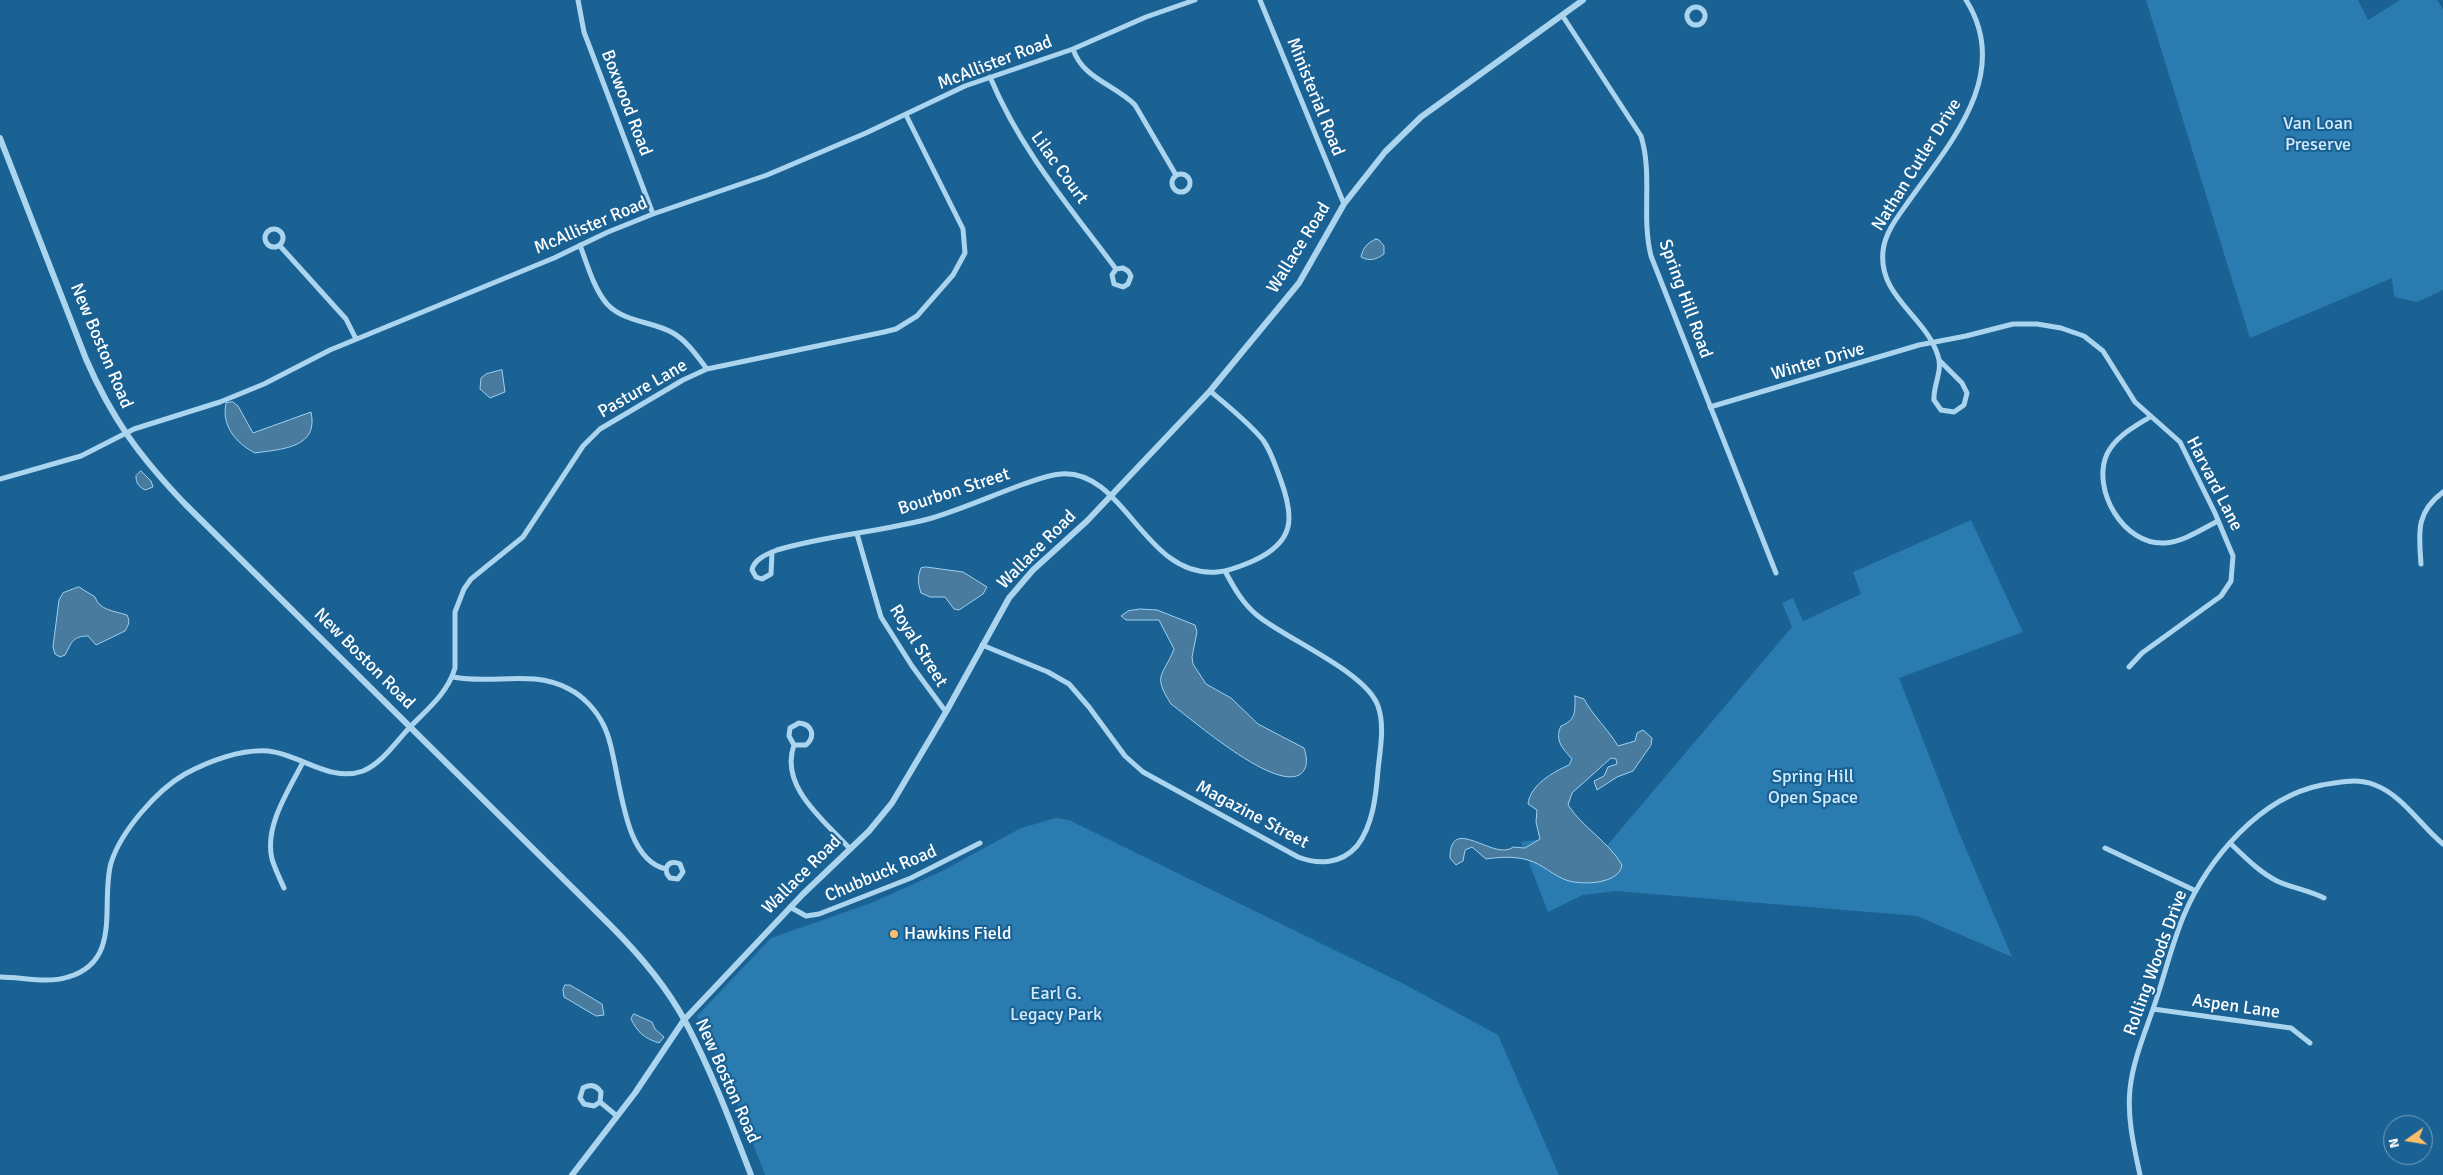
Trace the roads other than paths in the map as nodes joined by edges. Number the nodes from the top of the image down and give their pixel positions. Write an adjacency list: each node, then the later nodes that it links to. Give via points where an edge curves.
1 (578, 0): 15 (street, Boxwood Road, via 584,32)
2 (1195, 0): 9 (street, McAllister Road)
3 (1260, 0): 14 (street, Ministerial Road)
4 (1583, 0): 8 (street, Wallace Road)
5 (1697, 0): 7 (street)
6 (1966, 0): 20 (street, Nathan Cutler Drive, via 1981,41 1979,82 1972,106 1892,226 1883,248 1883,267 1888,284)
7 (1696, 7)
8 (1562, 15): 14 (street, Wallace Road, via 1406,129); 24 (street, Spring Hill Road, via 1641,136 1646,159 1650,252)
9 (1073, 48): 10 (street, McAllister Road); 13 (street, via 1085,71 1135,105)
10 (990, 77): 11 (street, McAllister Road); 18 (street, Lilac Court, via 1022,142)
11 (906, 115): 15 (street, McAllister Road, via 767,175); 22 (street, Pasture Lane, via 963,229 964,253 953,275 917,316 896,329)
12 (0, 138): 26 (street, New Boston Road, via 86,359)
13 (1176, 175)
14 (1344, 204): 23 (street, Wallace Road, via 1299,283)
15 (653, 214): 16 (street, McAllister Road)
16 (580, 245): 19 (street, McAllister Road); 22 (street, via 607,304 627,317 673,333 687,344)
17 (280, 246): 19 (street, via 346,319)
18 (1116, 269)
19 (356, 339): 26 (street, McAllister Road, via 264,384)
20 (1932, 342): 21 (street, Nathan Cutler Drive); 24 (street, Winter Drive); 25 (street, Harvard Lane, via 2013,324 2037,324 2073,331 2103,351 2128,393)
21 (1940, 361): 21 (street, Nathan Cutler Drive, via 1962,382 1967,393 1964,405 1954,412 1942,410 1934,400)
22 (707, 369): 38 (street, Pasture Lane, via 646,401 591,437 579,450 523,537 471,579 455,612 455,668)
23 (1210, 391): 29 (street, Wallace Road); 34 (street, via 1266,445 1289,508 1287,532 1281,543 1261,557)
24 (1710, 407): 35 (street, Spring Hill Road)
25 (2150, 417): 30 (street, Harvard Lane, via 2172,434 2187,452); 30 (street, via 2119,438 2106,458 2104,482 2120,522 2137,538 2161,543 2179,540)
26 (124, 434): 27 (street, McAllister Road, via 81,456); 40 (street, New Boston Road, via 164,482)
27 (0, 479)
28 (2443, 492): 33 (street, via 2426,508 2421,518)
29 (1111, 496): 31 (street, Bourbon Street, via 1093,482 1062,474 1027,483 932,518); 34 (street, via 1170,558 1191,569); 36 (street, Wallace Road, via 1020,584)
30 (2218, 521): 37 (street, Harvard Lane, via 2233,556 2228,586 2217,600 2142,653)
31 (857, 534): 32 (street, Bourbon Street); 39 (street, Royal Street, via 880,617)
32 (772, 552): 32 (street, Bourbon Street, via 754,562 752,570 756,577 762,579 771,574)
33 (2421, 564)
34 (1225, 571): 36 (street, Magazine Street, via 1242,599 1258,617 1356,679 1374,696 1380,744 1371,816 1362,839 1334,861 1322,863 1298,857 1143,772 1125,756 1068,684 1048,672)
35 (1776, 573)
36 (982, 645): 39 (street, Wallace Road)
37 (2129, 667)
38 (452, 677): 40 (street, Pasture Lane, via 442,694); 48 (street, via 474,681 546,680 570,689 585,700 597,714 608,736 624,810 635,839 654,864)
39 (946, 712): 47 (street, Wallace Road, via 892,803)
40 (410, 727): 42 (street, Pasture Lane, via 383,757 363,771 339,774); 55 (street, New Boston Road, via 616,931 657,980)
41 (794, 745): 41 (street, via 810,743 812,735 807,724 799,723 790,728 789,736); 47 (street, via 791,767 794,782)
42 (303, 762): 49 (street, via 276,819 271,843 272,859); 53 (street, Pasture Lane, via 281,753 257,751 210,763 177,779 150,803 115,853 111,864 106,936 88,967 66,978)
43 (980, 842): 52 (street, Chubbuck Road, via 911,878 818,914 806,916)
44 (2231, 844): 45 (street, Rolling Woods Drive, via 2261,813 2281,799 2316,786 2351,781 2386,790); 50 (street, Rolling Woods Drive); 51 (street, via 2262,872)
45 (2443, 844)
46 (2105, 848): 50 (street)
47 (850, 849): 52 (street, Wallace Road)
48 (666, 869)
49 (284, 888)
50 (2196, 891): 54 (street, Rolling Woods Drive, via 2177,933)
51 (2324, 898)
52 (790, 907): 55 (street, Wallace Road)
53 (0, 977)
54 (2153, 1009): 56 (street, Aspen Lane, via 2291,1028); 61 (street, Rolling Woods Drive, via 2130,1088 2130,1123)
55 (684, 1020): 58 (street, Wallace Road); 60 (street, New Boston Road, via 713,1078)
56 (2310, 1043)
57 (600, 1102): 57 (street, via 601,1092 596,1087 586,1086 581,1091 580,1098 584,1104 594,1106); 58 (street)
58 (617, 1116): 59 (street, Wallace Road)
59 (572, 1175)
60 (751, 1175)
61 (2140, 1175)

